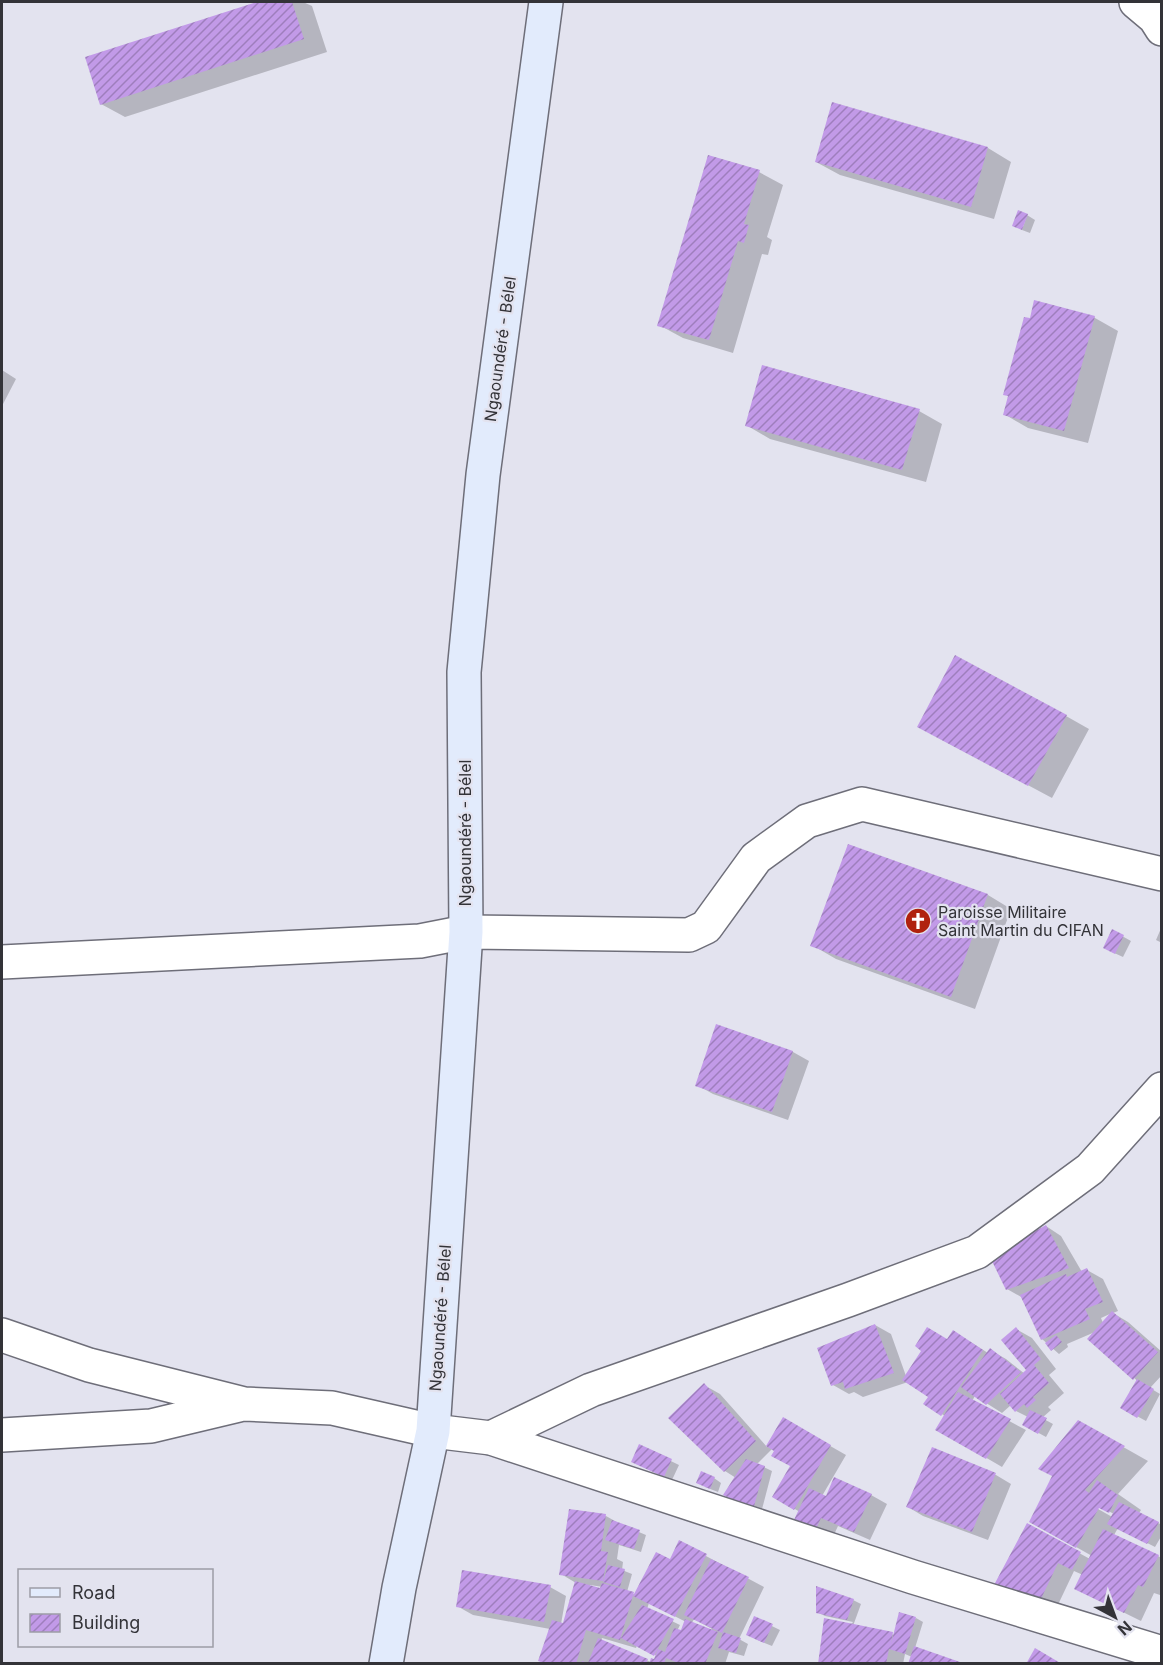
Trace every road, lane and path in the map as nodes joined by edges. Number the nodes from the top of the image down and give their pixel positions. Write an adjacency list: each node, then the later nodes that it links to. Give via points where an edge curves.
1 (546, 2): 5 (main road, Ngaoundéré - Bélel, via 483,475 464,672)
2 (1136, 2): 3 (street, via 1155,18)
3 (1161, 29)
4 (1161, 874): 5 (street, via 862,804 807,821 756,858 706,927 697,933)
5 (466, 932): 6 (street, via 420,941); 10 (main road, Ngaoundéré - Bélel)
6 (2, 962)
7 (1161, 1089): 12 (street, via 1090,1169 977,1252 591,1390)
8 (2, 1335): 9 (street, via 89,1365)
9 (244, 1404): 10 (street, via 333,1408); 11 (street, via 151,1426)
10 (433, 1431): 12 (street); 14 (main road, Ngaoundéré - Bélel)
11 (2, 1435)
12 (490, 1438): 13 (street, via 913,1577)
13 (1161, 1653)
14 (386, 1664)

